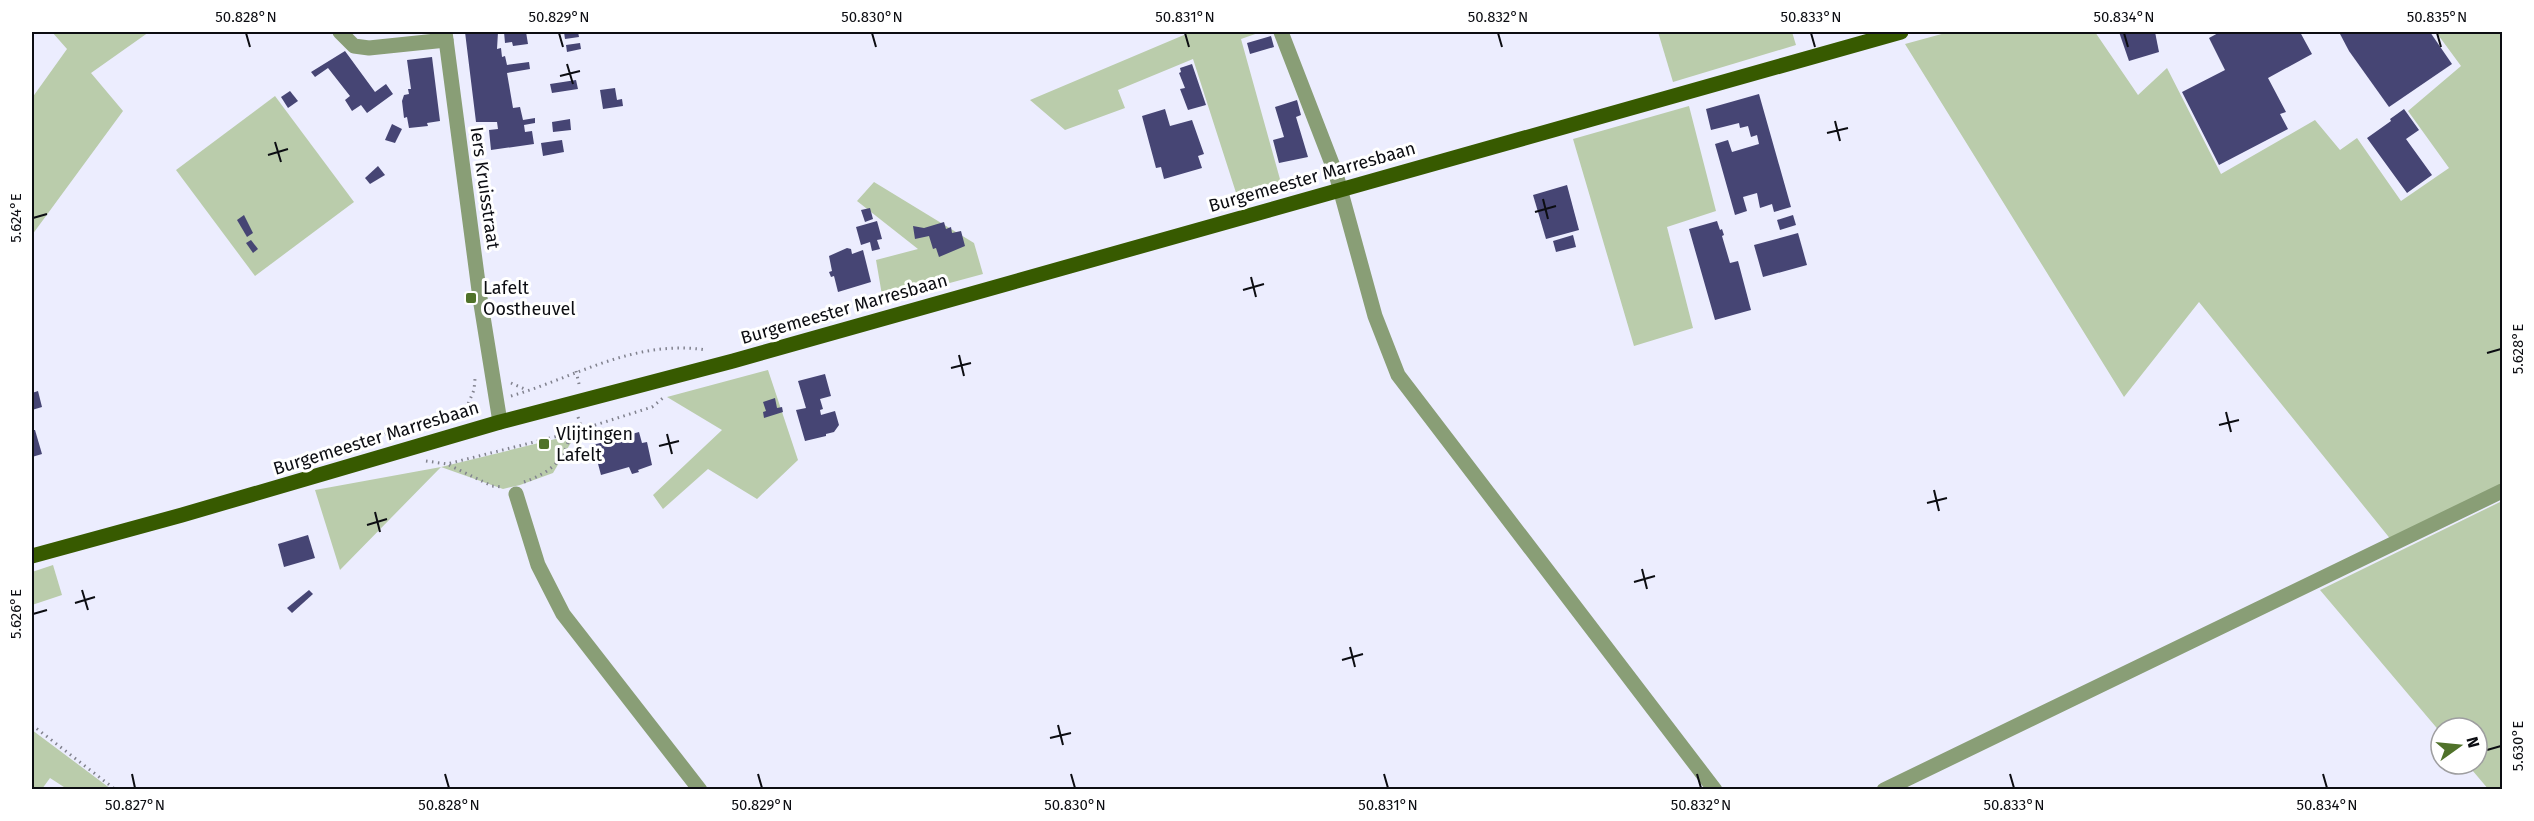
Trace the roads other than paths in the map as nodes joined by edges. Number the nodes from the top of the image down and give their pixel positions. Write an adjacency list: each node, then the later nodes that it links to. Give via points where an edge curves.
1 (339, 32): 4 (street, via 354,46 369,48)
2 (1281, 32): 5 (street)
3 (1901, 32): 5 (main road, Burgemeester Marresbaan)
4 (445, 36): 6 (street, Iers Kruisstraat)
5 (1341, 189): 6 (main road, Burgemeester Marresbaan, via 733,361); 11 (street, via 1375,316 1398,375)
6 (500, 422): 9 (main road, Burgemeester Marresbaan)
7 (512, 489): 10 (street, via 538,565 563,614)
8 (2502, 491): 12 (street)
9 (32, 556)
10 (699, 789)
11 (1715, 789)
12 (1884, 789)

